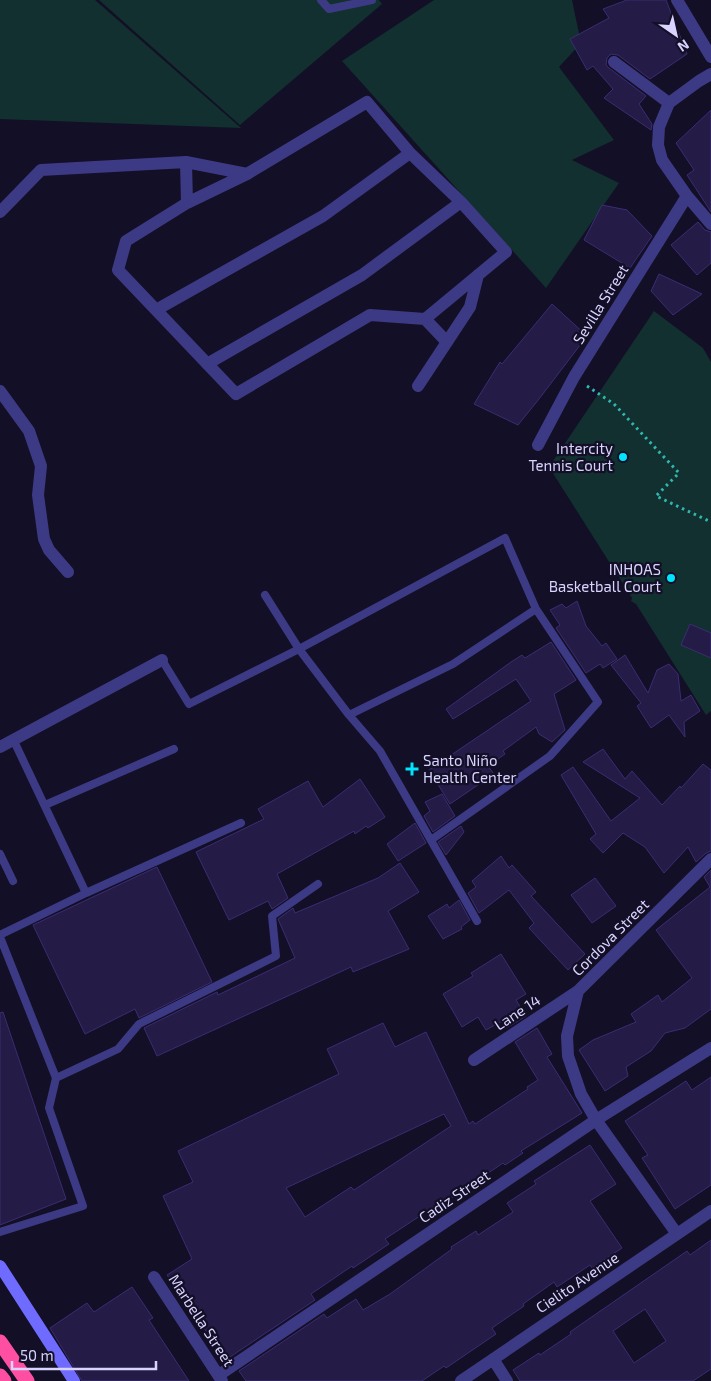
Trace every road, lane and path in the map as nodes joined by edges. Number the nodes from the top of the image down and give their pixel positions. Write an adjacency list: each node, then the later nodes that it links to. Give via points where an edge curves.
1 (321, 0): 2 (lane, via 329,9)
2 (372, 0)
3 (677, 0): 4 (street)
4 (711, 57)
5 (614, 62): 7 (street)
6 (711, 74): 7 (street)
7 (669, 104): 11 (street, via 659,127 658,145 662,160)
8 (410, 154): 10 (street, via 367,102); 12 (street); 17 (street, via 323,216)
9 (186, 162): 10 (street); 13 (street); 14 (street, via 41,170)
10 (247, 174): 13 (street)
11 (687, 196): 15 (street); 21 (street, Sevilla Street)
12 (461, 202): 16 (street, via 506,252); 20 (street, via 362,275)
13 (187, 203): 17 (street, via 126,241 118,270)
14 (0, 212)
15 (711, 224)
16 (478, 275): 18 (street); 19 (street, via 470,307)
17 (156, 310): 20 (street)
18 (425, 319): 19 (street); 20 (street, via 370,315 236,394)
19 (447, 342): 22 (street)
20 (207, 364)
21 (574, 377): 24 (street, Sevilla Street); 25 (path, via 614,404 679,473 656,496)
22 (418, 386)
23 (0, 392): 26 (street, via 29,431 40,466 38,495 44,539)
24 (538, 445)
25 (711, 522)
26 (68, 572)
27 (265, 595): 29 (lane)
28 (536, 609): 29 (lane, via 506,538); 31 (lane, via 453,664); 37 (lane, via 598,702 550,756)
29 (299, 649): 30 (lane, via 189,704); 31 (lane)
30 (162, 660): 32 (street)
31 (349, 715): 37 (lane, via 380,752)
32 (13, 739): 33 (street); 35 (lane)
33 (0, 747)
34 (174, 750): 35 (lane)
35 (45, 805): 42 (lane)
36 (241, 823): 42 (lane)
37 (431, 840): 43 (lane)
38 (0, 854): 40 (lane)
39 (711, 859): 45 (street, Cordova Street)
40 (13, 881)
41 (318, 884): 48 (lane, via 272,916 276,956 139,1024 118,1049)
42 (86, 893): 44 (lane)
43 (477, 920)
44 (0, 936): 48 (lane)
45 (578, 991): 47 (street, Lane 14); 49 (street, Cordova Street, via 567,1036 568,1056 581,1094)
46 (711, 1048): 49 (street, Cadiz Street)
47 (474, 1060)
48 (56, 1078): 51 (lane, via 49,1108 83,1206)
49 (596, 1120): 52 (street, Cordova Street); 58 (street, Cadiz Street)
50 (711, 1211): 52 (street, Cielito Avenue)
51 (0, 1232)
52 (677, 1234): 56 (street, Cielito Avenue)
53 (0, 1266): 61 (main road)
54 (154, 1277): 58 (street, Marbella Street)
55 (0, 1342): 60 (highway)
56 (492, 1359): 62 (street, Cielito Avenue); 63 (street)
57 (0, 1376): 59 (highway)
58 (220, 1378)
59 (4, 1381)
60 (27, 1381)
61 (74, 1381)
62 (461, 1381)
63 (507, 1381)

